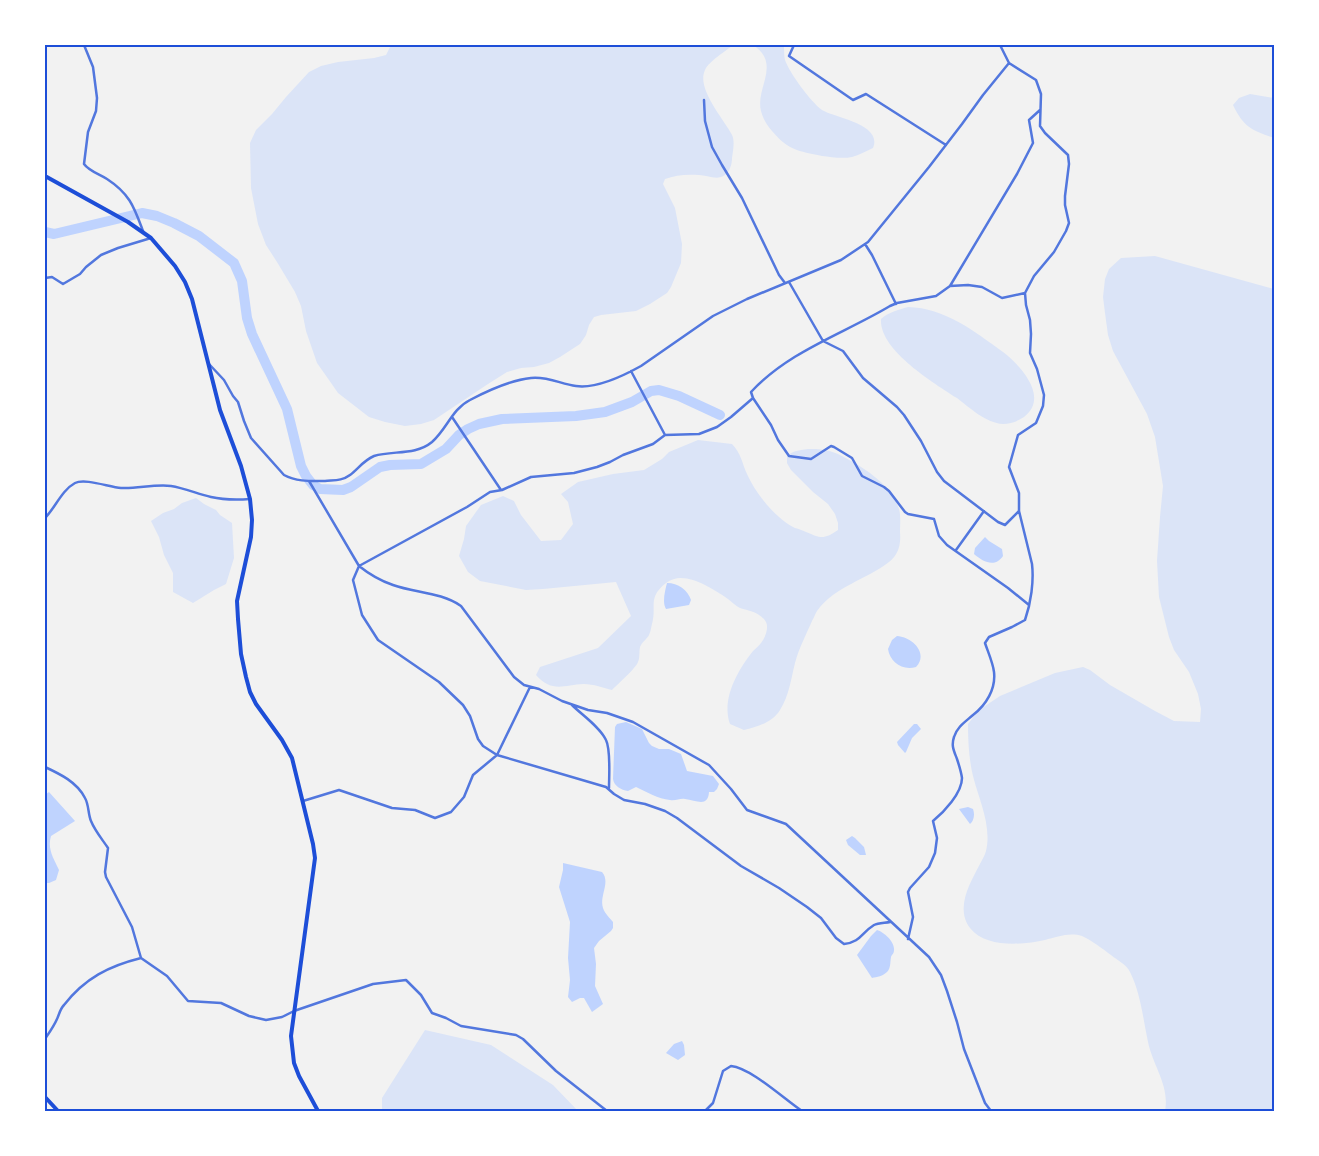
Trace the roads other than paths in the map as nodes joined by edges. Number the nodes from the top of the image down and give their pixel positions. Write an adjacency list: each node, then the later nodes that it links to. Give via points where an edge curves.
1 (84, 45): 9 (street, via 93,67 97,98 84,164 123,191)
2 (794, 45): 7 (street, via 789,56 854,100 866,94)
3 (1000, 45): 4 (street)
4 (1009, 63): 6 (street, via 1036,80 1041,94); 7 (street)
5 (704, 100): 14 (street, via 705,121 712,146)
6 (1040, 110): 15 (street, via 1029,120 1033,143 1029,151); 16 (street, via 1040,126 1068,155 1065,196 1068,223 1054,252)
7 (946, 145): 11 (street)
8 (45, 176): 9 (main road)
9 (144, 232): 10 (main road)
10 (151, 238): 12 (street, via 101,255 63,284 52,277); 19 (main road, via 171,260 188,290)
11 (865, 244): 13 (street, via 841,260); 17 (street)
12 (45, 278)
13 (789, 282): 14 (street); 18 (street)
14 (785, 284): 20 (street, via 714,316)
15 (950, 286): 16 (street, via 982,287 1002,298); 17 (street, via 936,296)
16 (1025, 293): 28 (street, via 1031,334 1030,353 1044,395 1036,423 1018,435 1009,467 1019,493)
17 (896, 304): 18 (street)
18 (823, 341): 21 (street, via 761,380 750,392); 27 (street, via 843,351 863,378 904,415 944,482)
19 (208, 363): 24 (street, via 238,402 252,438 284,475); 26 (main road, via 220,410)
20 (631, 371): 22 (street, via 587,386 541,378 518,381 470,400); 23 (street)
21 (753, 398): 23 (street, via 717,427 699,434); 30 (street, via 790,456 810,459 834,447 852,458 862,476 889,491 905,512 934,519 939,536)
22 (452, 417): 24 (street, via 432,442 422,448 372,457 342,480); 25 (street)
23 (665, 435): 25 (street, via 653,444 597,467 531,477)
24 (309, 481): 31 (street)
25 (502, 490): 31 (street, via 490,492)
26 (250, 498): 29 (street, via 227,500 171,486 119,488 80,482 74,483); 38 (main road, via 251,537 237,601 241,654 250,692 292,758)
27 (984, 511): 28 (street, via 1005,525); 30 (street)
28 (1019, 511): 32 (street, via 1033,572)
29 (45, 518)
30 (956, 550): 32 (street)
31 (359, 566): 33 (street, via 393,585 454,600 514,677); 35 (street, via 353,580 362,615 378,640 439,682 463,705 478,739)
32 (1030, 605): 40 (street, via 1025,620 989,637 985,643 994,671 992,691 984,704 956,731 952,746 962,779 954,798 933,821 938,838 929,868 908,892 913,917)
33 (530, 687): 34 (street); 35 (street)
34 (571, 704): 37 (street, via 606,740); 39 (street, via 633,722 709,765 747,810 786,824)
35 (497, 755): 37 (street); 38 (street, via 473,775 464,797 450,812 435,818 415,810 392,808 340,790)
36 (45, 767): 41 (street, via 64,776 86,799 90,819 108,848 106,876 132,927)
37 (609, 788): 39 (street, via 624,800 645,804 678,818 740,866 807,907 844,944 859,939 875,924)
38 (302, 801): 42 (main road, via 315,858)
39 (890, 922): 40 (street)
40 (908, 938): 51 (street, via 929,957 941,975 964,1049)
41 (141, 958): 42 (street, via 167,976 188,1001 221,1003 266,1020); 43 (street, via 106,969 84,984 62,1007)
42 (294, 1011): 46 (main road, via 291,1036 294,1063); 47 (street, via 373,984 406,980 421,995 432,1014 461,1026 523,1039 556,1071)
43 (45, 1039)
44 (45, 1097): 45 (main road)
45 (58, 1111)
46 (318, 1111)
47 (607, 1111)
48 (705, 1111): 49 (street, via 713,1103 723,1071 731,1066 756,1077)
49 (802, 1111)
50 (980, 1111): 51 (street)
51 (990, 1111)

